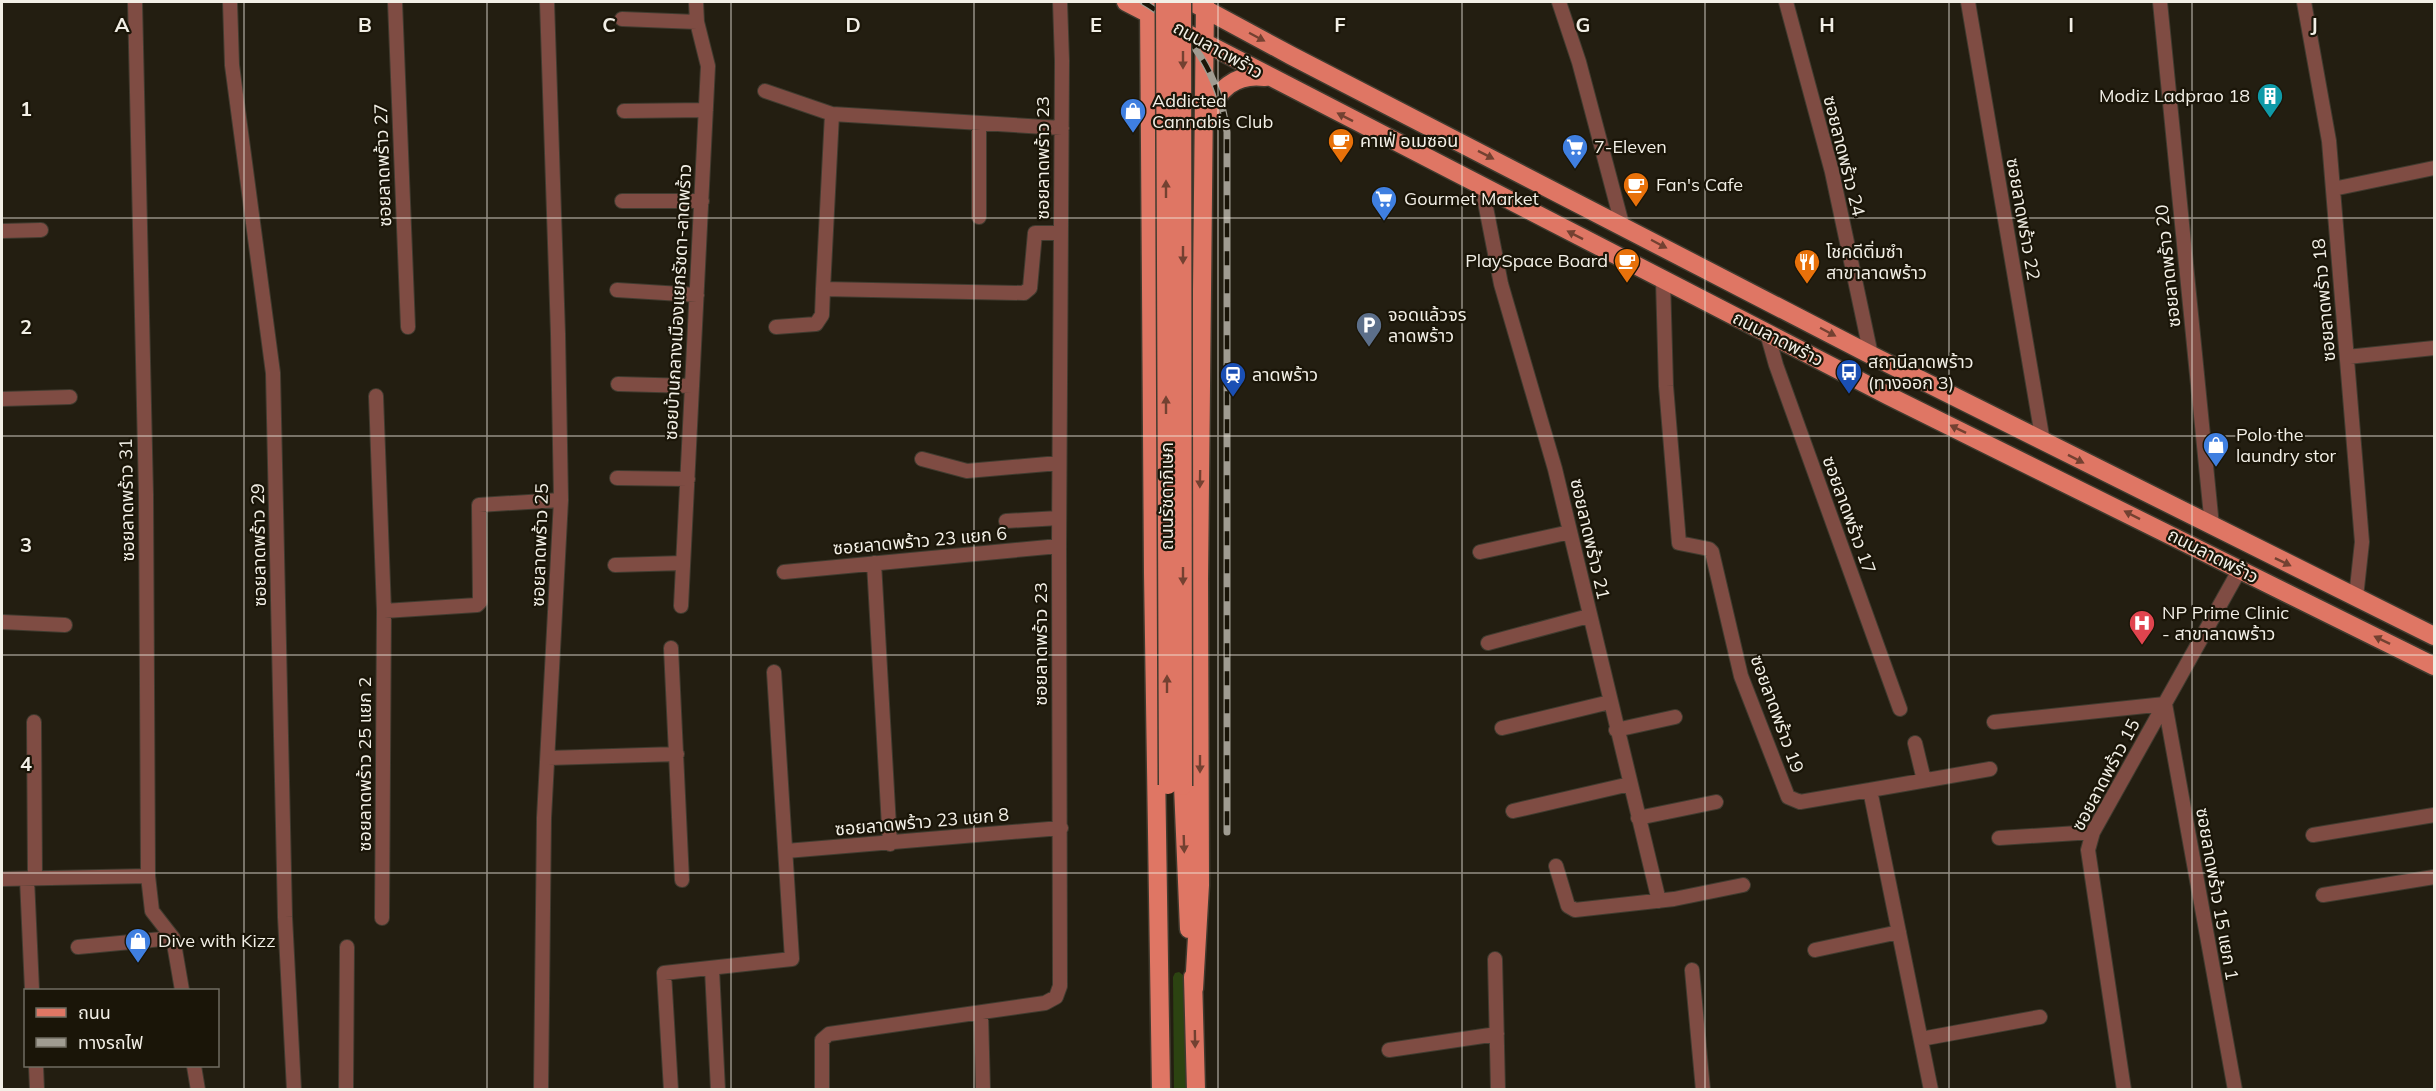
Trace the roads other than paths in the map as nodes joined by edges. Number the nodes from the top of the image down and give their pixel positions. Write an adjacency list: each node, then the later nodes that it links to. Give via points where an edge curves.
1 (135, 2): 114 (street, ซอยลาดพร้าว 31, via 146,483)
2 (230, 2): 144 (street, ซอยลาดพร้าว 29, via 232,65 273,373 285,917)
3 (394, 2): 42 (street, ซอยลาดพร้าว 27)
4 (547, 2): 62 (street, ซอยลาดพร้าว 25)
5 (696, 2): 18 (street, ซอยบ้านกลางเมืองแยกรัชดา-ลาดพร้าว)
6 (1060, 2): 26 (street, ซอยลาดพร้าว 23)
7 (1126, 2): 16 (main road, ถนนลาดพร้าว)
8 (1165, 2): 101 (main road, ถนนรัชดาภิเษก, one-way to 8, bridge)
9 (1182, 2): 101 (main road, ถนนรัชดาภิเษก, one-way to 101, bridge)
10 (1559, 2): 34 (street)
11 (1786, 2): 48 (street, ซอยลาดพร้าว 24, via 1832,171)
12 (1968, 2): 55 (street, ซอยลาดพร้าว 22)
13 (2160, 2): 65 (street, ซอยลาดพร้าว 20)
14 (2304, 2): 30 (street, ซอยลาดพร้าว 18, via 2329,141)
15 (1201, 4): 19 (main road, ถนนรัชดาภิเษก); 34 (main road, ถนนลาดพร้าว, one-way to 34)
16 (1149, 7): 19 (main road, ถนนลาดพร้าว); 44 (main road, ถนนรัชดาภิเษก)
17 (622, 19): 18 (street)
18 (697, 22): 22 (street, ซอยบ้านกลางเมืองแยกรัชดา-ลาดพร้าว, via 708,66)
19 (1205, 42): 20 (main road, ถนนลาดพร้าว); 27 (main road, ถนนรัชดาภิเษก)
20 (1270, 78): 27 (main road, via 1242,78 1227,86 1217,95); 29 (main road, ถนนลาดพร้าว, one-way to 20)
21 (765, 91): 24 (street)
22 (706, 110): 23 (street); 32 (street, ซอยบ้านกลางเมืองแยกรัชดา-ลาดพร้าว)
23 (624, 111)
24 (832, 114): 25 (street); 39 (street)
25 (979, 124): 26 (street); 33 (street)
26 (1062, 128): 37 (street, ซอยลาดพร้าว 23)
27 (1205, 134): 46 (main road, ถนนรัชดาภิเษก)
28 (2434, 168): 30 (street)
29 (1482, 187): 38 (main road, ถนนลาดพร้าว, one-way to 29); 66 (street, ซอยลาดพร้าว 21, via 1501,284)
30 (2333, 189): 49 (street, ซอยลาดพร้าว 18)
31 (622, 201): 32 (street)
32 (702, 201): 41 (street, ซอยบ้านกลางเมืองแยกรัชดา-ลาดพร้าว)
33 (978, 217)
34 (1622, 224): 48 (main road, ถนนลาดพร้าว, one-way to 48)
35 (41, 230): 36 (street)
36 (2, 231)
37 (1061, 232): 39 (street, via 1035,233 1030,288 1024,293); 59 (street, ซอยลาดพร้าว 23)
38 (1663, 280): 45 (main road, ถนนลาดพร้าว); 102 (street, ซอยลาดพร้าว 19, via 1666,386 1679,543 1712,552 1741,676 1788,797 1800,802)
39 (824, 289): 43 (street, via 822,315 816,324)
40 (617, 290): 41 (street)
41 (697, 295): 51 (street, ซอยบ้านกลางเมืองแยกรัชดา-ลาดพร้าว)
42 (408, 327)
43 (776, 327)
44 (1150, 330): 46 (main road, via 1163,313 1190,311); 57 (main road, ถนนรัชดาภิเษก)
45 (1767, 333): 69 (main road, ถนนลาดพร้าว, one-way to 45); 89 (street, ซอยลาดพร้าว 17)
46 (1201, 337): 56 (main road, ถนนรัชดาภิเษก)
47 (2434, 348): 49 (street)
48 (1871, 355): 55 (main road, ถนนลาดพร้าว)
49 (2347, 357): 76 (street, ซอยลาดพร้าว 18, via 2362,542)
50 (618, 384): 51 (street)
51 (692, 386): 61 (street, ซอยบ้านกลางเมืองแยกรัชดา-ลาดพร้าว)
52 (376, 396): 78 (street, ซอยลาดพร้าว 25 แยก 2)
53 (70, 397): 54 (street)
54 (2, 399)
55 (2043, 442): 65 (main road, ถนนลาดพร้าว, one-way to 65)
56 (1200, 449): 57 (main road, via 1193,434 1172,434 1163,438); 133 (main road, ถนนรัชดาภิเษก, one-way to 133, via 1200,885)
57 (1152, 456): 134 (main road, ถนนรัชดาภิเษก)
58 (922, 459): 59 (street, via 967,471)
59 (1059, 463): 63 (street, ซอยลาดพร้าว 23)
60 (617, 478): 61 (street)
61 (688, 479): 71 (street, ซอยบ้านกลางเมืองแยกรัชดา-ลาดพร้าว)
62 (561, 500): 78 (street, via 479,505 477,605); 97 (street, ซอยลาดพร้าว 25)
63 (1059, 518): 64 (street); 67 (street, ซอยลาดพร้าว 23)
64 (1006, 521)
65 (2212, 526): 68 (main road, ถนนลาดพร้าว); 69 (main road)
66 (1570, 532): 70 (street); 79 (street, ซอยลาดพร้าว 21)
67 (1059, 546): 72 (street, ซอยลาดพร้าว 23 แยก 6); 107 (street, ซอยลาดพร้าว 23)
68 (2253, 547): 74 (main road); 76 (main road, ถนนลาดพร้าว, one-way to 76)
69 (2199, 549): 74 (main road, ถนนลาดพร้าว)
70 (1480, 552)
71 (683, 563): 73 (street); 77 (street, ซอยบ้านกลางเมืองแยกรัชดา-ลาดพร้าว)
72 (874, 563): 75 (street, ซอยลาดพร้าว 23 แยก 6); 111 (street)
73 (615, 565)
74 (2240, 569): 85 (main road, ถนนลาดพร้าว, one-way to 74); 88 (street, ซอยลาดพร้าว 15)
75 (784, 572)
76 (2356, 597): 82 (main road, ถนนลาดพร้าว)
77 (681, 606)
78 (384, 611): 122 (street, ซอยลาดพร้าว 25 แยก 2)
79 (1589, 616): 83 (street); 87 (street, ซอยลาดพร้าว 21)
80 (2, 622): 81 (street)
81 (65, 625)
82 (2434, 636)
83 (1488, 643)
84 (671, 648): 96 (street)
85 (2434, 666)
86 (774, 672): 112 (street)
87 (1610, 702): 93 (street); 94 (street, ซอยลาดพร้าว 21)
88 (2164, 704): 92 (street); 108 (street, ซอยลาดพร้าว 15); 157 (street, ซอยลาดพร้าว 15 แยก 1)
89 (1900, 709)
90 (1675, 717): 94 (street)
91 (34, 722): 117 (street)
92 (1995, 722)
93 (1502, 728)
94 (1616, 730): 100 (street, ซอยลาดพร้าว 21)
95 (1915, 743): 99 (street)
96 (677, 754): 97 (street); 118 (street)
97 (548, 758): 146 (street, ซอยลาดพร้าว 25)
98 (1990, 769): 99 (street)
99 (1924, 780): 102 (street)
100 (1630, 784): 104 (street); 106 (street, ซอยลาดพร้าว 21)
101 (1175, 785): 133 (main road, ถนนรัชดาภิเษก, one-way to 133); 134 (main road, ถนนรัชดาภิเษก)
102 (1870, 790): 123 (street)
103 (1716, 802): 106 (street)
104 (1513, 811)
105 (2434, 815): 109 (street)
106 (1638, 818): 121 (street, ซอยลาดพร้าว 21)
107 (1061, 828): 111 (street, ซอยลาดพร้าว 23 แยก 8); 135 (street, ซอยลาดพร้าว 23, via 1060,986 1056,997 1045,1003)
108 (2093, 832): 110 (street); 156 (street, ซอยลาดพร้าว 15, via 2087,856)
109 (2313, 835)
110 (1999, 838)
111 (890, 844): 112 (street, ซอยลาดพร้าว 23 แยก 8)
112 (786, 851): 129 (street, via 792,959)
113 (1556, 866): 121 (street, via 1572,909)
114 (148, 876): 117 (street); 124 (street, ซอยลาดพร้าว 31, via 152,911)
115 (2434, 877): 120 (street)
116 (2, 879): 117 (street)
117 (31, 879): 131 (street)
118 (682, 880)
119 (1743, 885): 121 (street)
120 (2323, 896)
121 (1659, 901)
122 (382, 918)
123 (1899, 932): 127 (street); 138 (street)
124 (173, 938): 125 (street); 132 (street, ซอยลาดพร้าว 31)
125 (78, 947)
126 (347, 947): 145 (street)
127 (1815, 950)
128 (1496, 959): 137 (street)
129 (712, 969): 147 (street, via 664,974); 148 (street)
130 (1692, 970): 154 (street)
131 (32, 989)
132 (182, 989)
133 (1194, 989): 152 (main road, ถนนรัชดาภิเษก, one-way to 152)
134 (1160, 990): 151 (main road, ถนนรัชดาภิเษก)
135 (981, 1014): 149 (street, ซอยลาดพร้าว 23, via 829,1034 822,1040 820,1050); 150 (street)
136 (2040, 1017): 138 (street)
137 (1497, 1034): 139 (street); 153 (street)
138 (1921, 1039): 155 (street)
139 (1389, 1050)
140 (36, 1067): 142 (street)
141 (194, 1067): 143 (street)
142 (37, 1089)
143 (198, 1089)
144 (294, 1089)
145 (346, 1089)
146 (541, 1089)
147 (671, 1089)
148 (718, 1089)
149 (822, 1089)
150 (983, 1089)
151 (1161, 1089)
152 (1196, 1089)
153 (1498, 1089)
154 (1703, 1089)
155 (1931, 1089)
156 (2124, 1089)
157 (2235, 1089)

